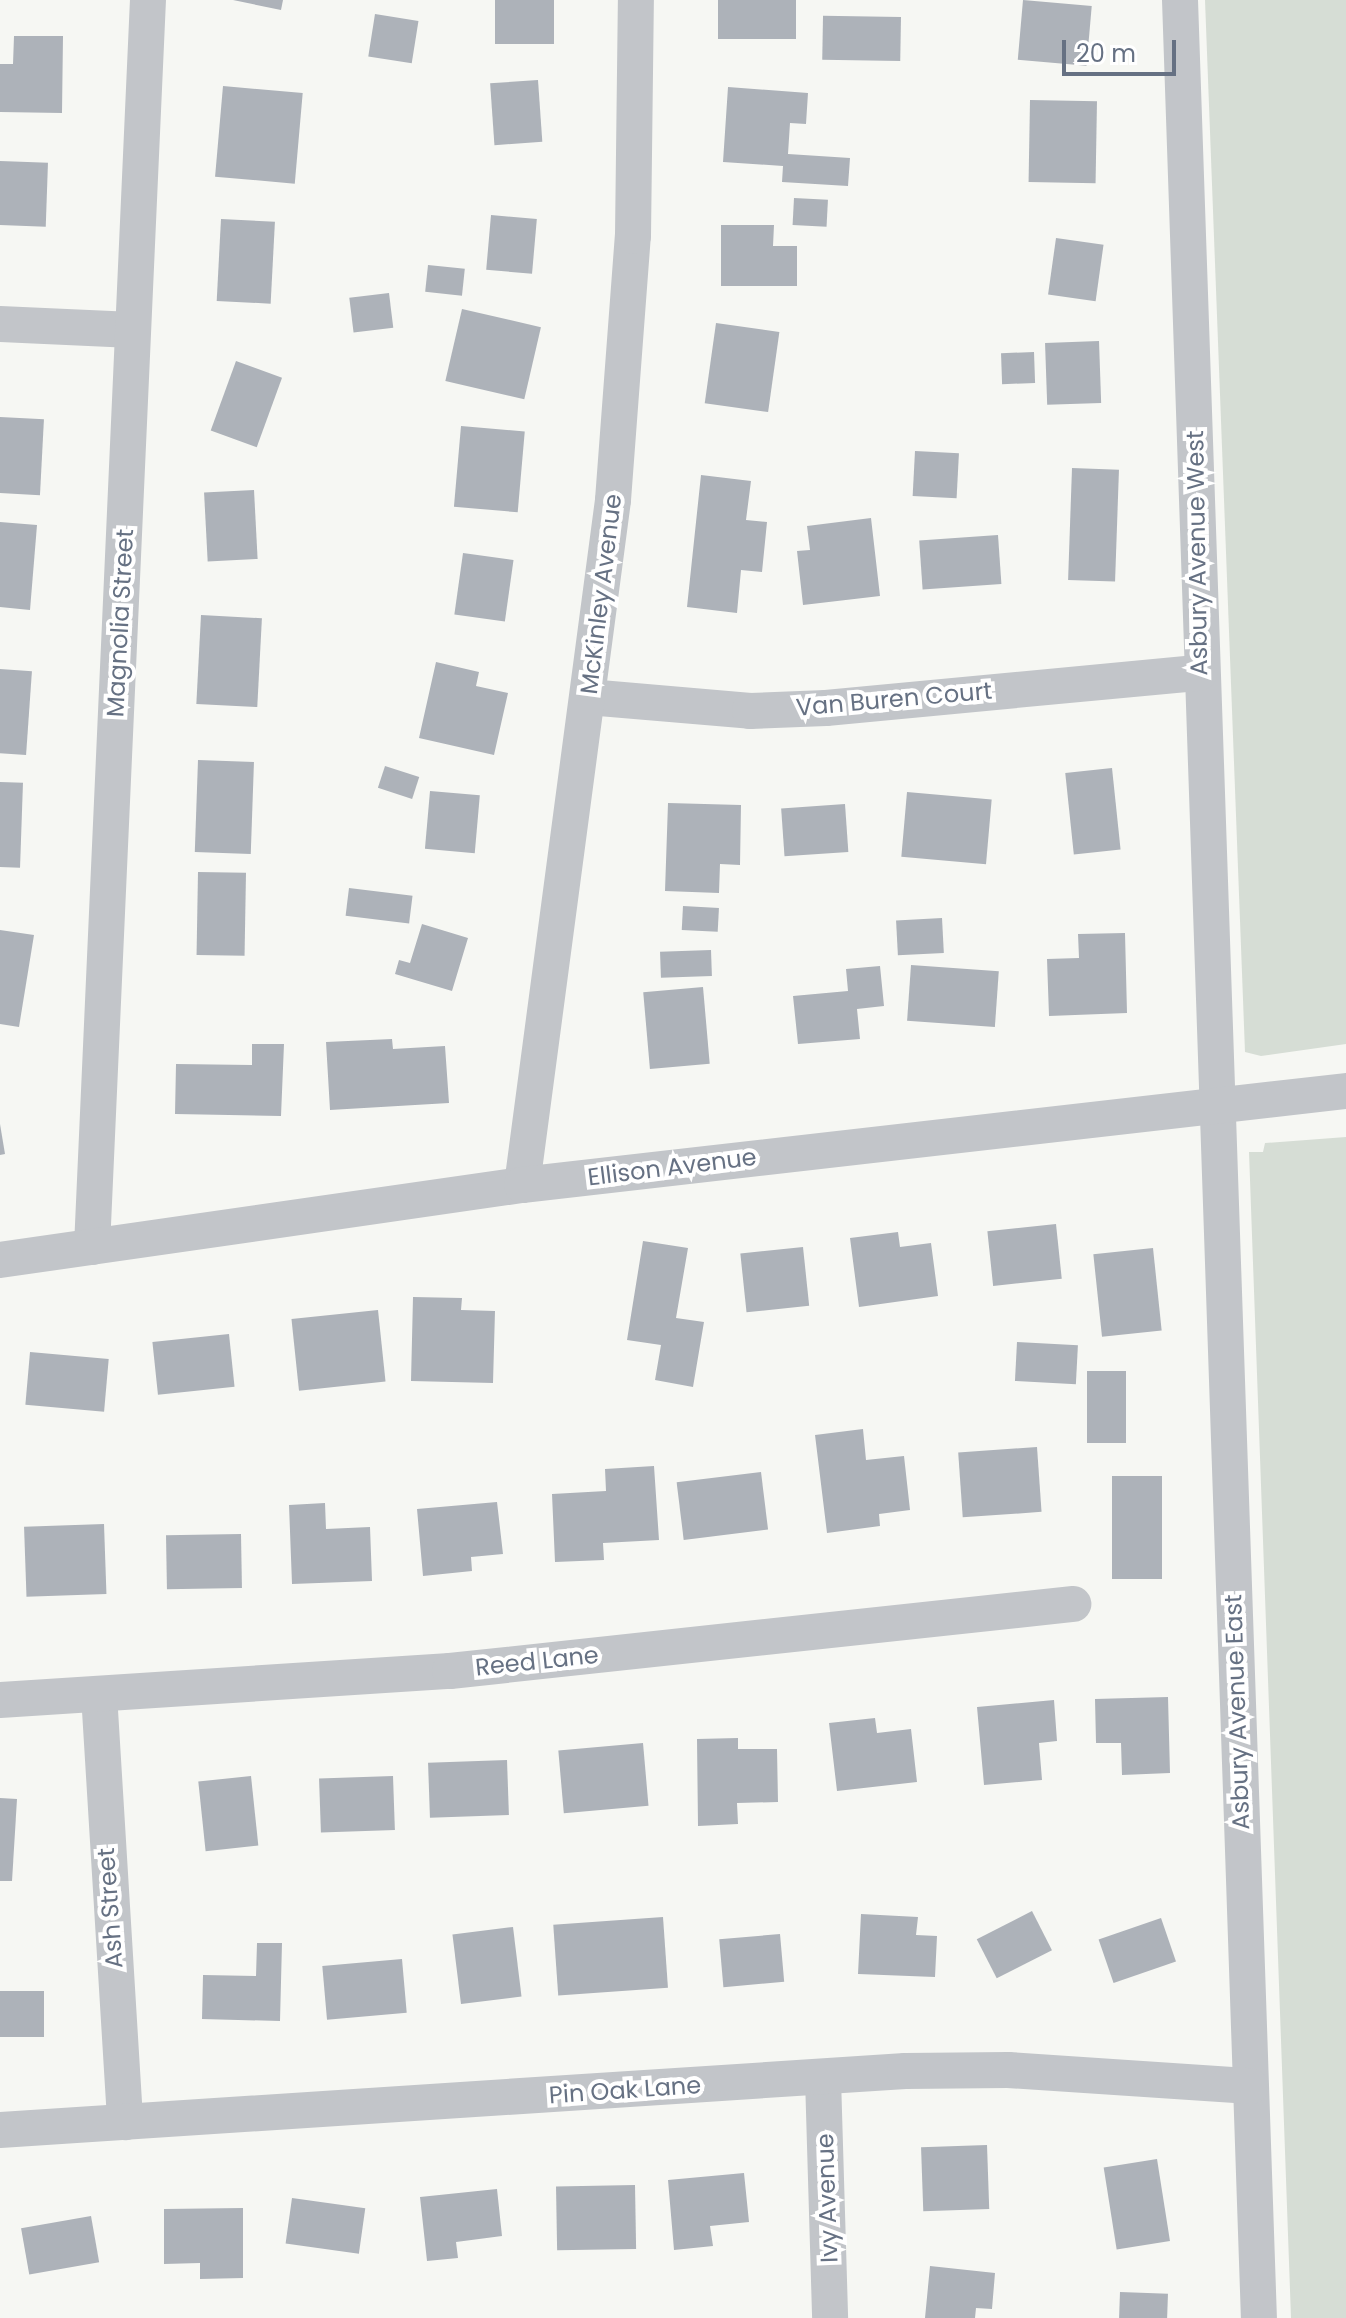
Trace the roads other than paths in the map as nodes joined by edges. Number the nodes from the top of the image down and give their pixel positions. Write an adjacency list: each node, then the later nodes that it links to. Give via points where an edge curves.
1 (148, 0): 5 (street, Magnolia Street)
2 (636, 0): 7 (street, McKinley Avenue, via 632,251 613,500)
3 (1180, 0): 6 (street, Asbury Avenue West)
4 (0, 324): 5 (street)
5 (133, 330): 11 (street, Magnolia Street)
6 (1199, 673): 7 (street, Van Buren Court, via 750,711); 9 (street, Asbury Avenue West)
7 (588, 697): 10 (street, McKinley Avenue)
8 (1346, 1091): 9 (street, Ellison Avenue)
9 (1216, 1105): 10 (street, Ellison Avenue); 17 (street, Asbury Avenue East)
10 (522, 1185): 11 (street, Ellison Avenue)
11 (92, 1247): 12 (street, Ellison Avenue)
12 (0, 1260)
13 (1073, 1604): 14 (street, Reed Lane, via 450,1671)
14 (99, 1694): 15 (street, Reed Lane); 18 (street, Ash Street)
15 (0, 1700)
16 (823, 2078): 17 (street, Pin Oak Lane, via 1008,2070); 18 (street, Pin Oak Lane); 20 (street, Ivy Avenue)
17 (1250, 2086): 21 (street, Asbury Avenue East)
18 (125, 2122): 19 (street, Pin Oak Lane)
19 (0, 2130)
20 (830, 2318)
21 (1259, 2318)

